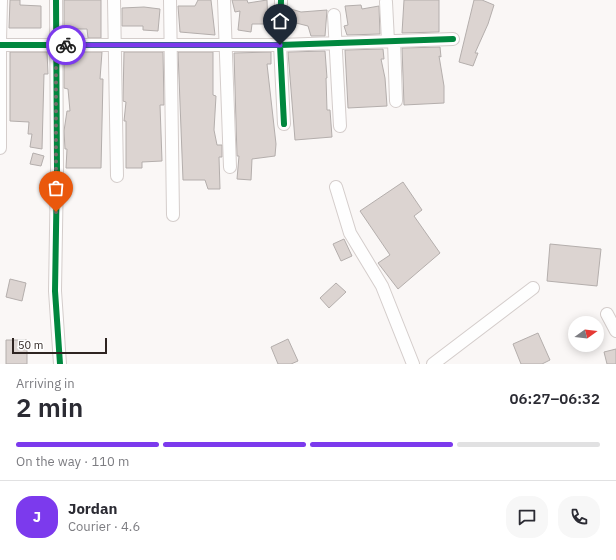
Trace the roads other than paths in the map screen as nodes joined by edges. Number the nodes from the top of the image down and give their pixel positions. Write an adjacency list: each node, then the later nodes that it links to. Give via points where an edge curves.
1 (1, 0): 10 (street)
2 (56, 0): 13 (street)
3 (114, 0): 15 (street)
4 (170, 0): 16 (street)
5 (224, 0): 17 (street)
6 (281, 0): 14 (street)
7 (386, 2): 11 (street)
8 (334, 15): 12 (street)
9 (453, 39): 11 (street)
10 (0, 41)
11 (391, 41): 12 (street); 20 (street)
12 (334, 42): 14 (street); 22 (street)
13 (56, 45): 15 (street); 18 (street); 31 (street, via 55,284)
14 (280, 45): 17 (street); 21 (street)
15 (115, 46): 16 (street); 25 (street)
16 (172, 46): 17 (street); 27 (street)
17 (225, 46): 24 (street)
18 (0, 47): 19 (street)
19 (0, 95): 23 (street)
20 (396, 101)
21 (284, 124)
22 (340, 126)
23 (0, 148)
24 (230, 167)
25 (117, 176)
26 (336, 187): 32 (street, via 350,232 382,286)
27 (172, 215)
28 (533, 288): 33 (street)
29 (607, 314): 30 (street)
30 (616, 331)
31 (60, 364)
32 (413, 364)
33 (433, 364)

